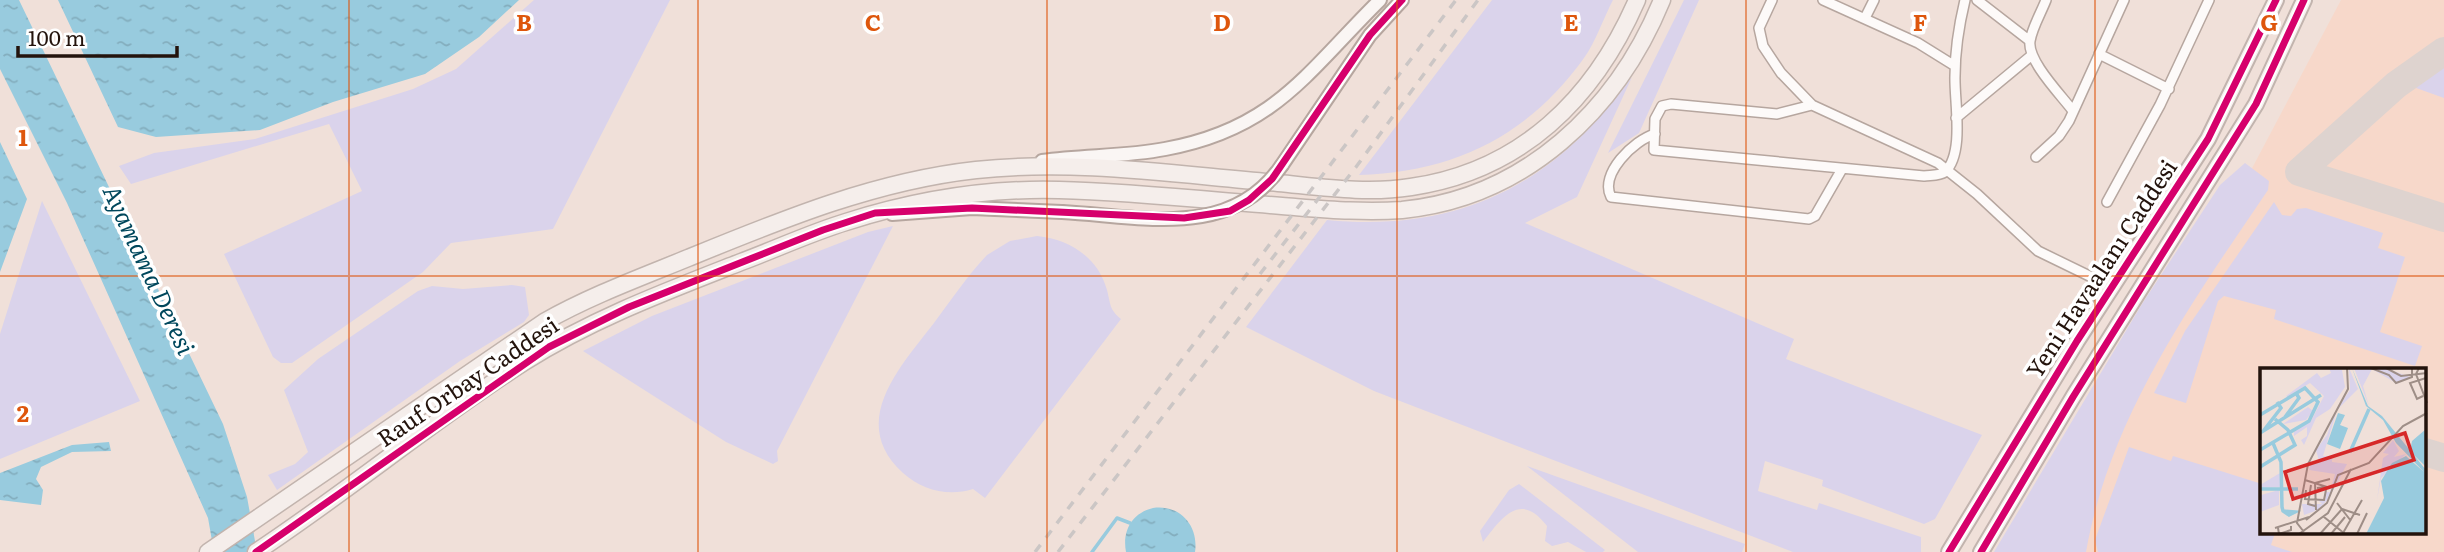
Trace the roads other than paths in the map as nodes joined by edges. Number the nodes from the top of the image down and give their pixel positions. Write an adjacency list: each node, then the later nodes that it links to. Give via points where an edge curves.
1 (1380, 0): 26 (main road, via 1304,81 1242,125 1164,149 1069,157)
2 (1402, 0): 30 (main road, bridge, via 1370,35 1272,180 1249,200 1217,215 1184,218 972,208)
3 (1637, 0): 26 (highway, Rauf Orbay Caddesi, via 1606,62 1572,104 1526,143 1466,174 1408,188 1340,188 1095,168)
4 (1662, 0): 30 (highway, Rauf Orbay Caddesi, via 1627,70 1584,123 1511,176 1457,198 1404,209 1352,211 1034,190 961,195)
5 (1772, 0): 21 (street, via 1759,28 1763,46)
6 (1823, 0): 15 (street)
7 (1874, 0): 15 (street)
8 (1965, 0): 19 (street)
9 (1977, 0): 16 (street)
10 (2046, 0): 16 (street)
11 (2124, 0): 17 (street)
12 (2210, 0): 20 (street)
13 (2276, 0): 31 (main road, Yeni Havaalanı Caddesi, via 2208,139)
14 (2304, 0): 32 (main road, Yeni Havaalanı Caddesi, via 2256,104)
15 (1865, 18): 19 (street)
16 (2030, 41): 18 (street)
17 (2099, 54): 20 (street); 22 (street)
18 (2032, 55): 22 (street); 23 (street)
19 (1955, 66): 23 (street)
20 (2169, 89): 29 (street)
21 (1812, 105): 24 (street, via 1777,114 1671,104 1658,110); 28 (street)
22 (2073, 111): 25 (street, via 2059,136)
23 (1956, 118): 28 (street, via 1955,145)
24 (1656, 134): 27 (street, via 1654,150); 27 (street, via 1624,155 1609,180 1611,197 1801,220 1815,216)
25 (2036, 157)
26 (1018, 167): 35 (highway, Rauf Orbay Caddesi, via 928,177 848,197 574,306 509,343)
27 (1842, 169): 28 (street, via 1924,176)
28 (1947, 169): 31 (street, via 2038,251)
29 (2107, 202)
30 (875, 213): 36 (highway, Rauf Orbay Caddesi, via 678,287 585,328 522,364)
31 (2112, 287): 32 (main road); 33 (main road, Yeni Havaalanı Caddesi)
32 (2133, 299): 34 (main road, Yeni Havaalanı Caddesi)
33 (2052, 383): 34 (main road); 37 (main road, Yeni Havaalanı Caddesi)
34 (2073, 397): 38 (main road, Yeni Havaalanı Caddesi)
35 (208, 552)
36 (256, 552)
37 (1949, 552)
38 (1981, 552)

